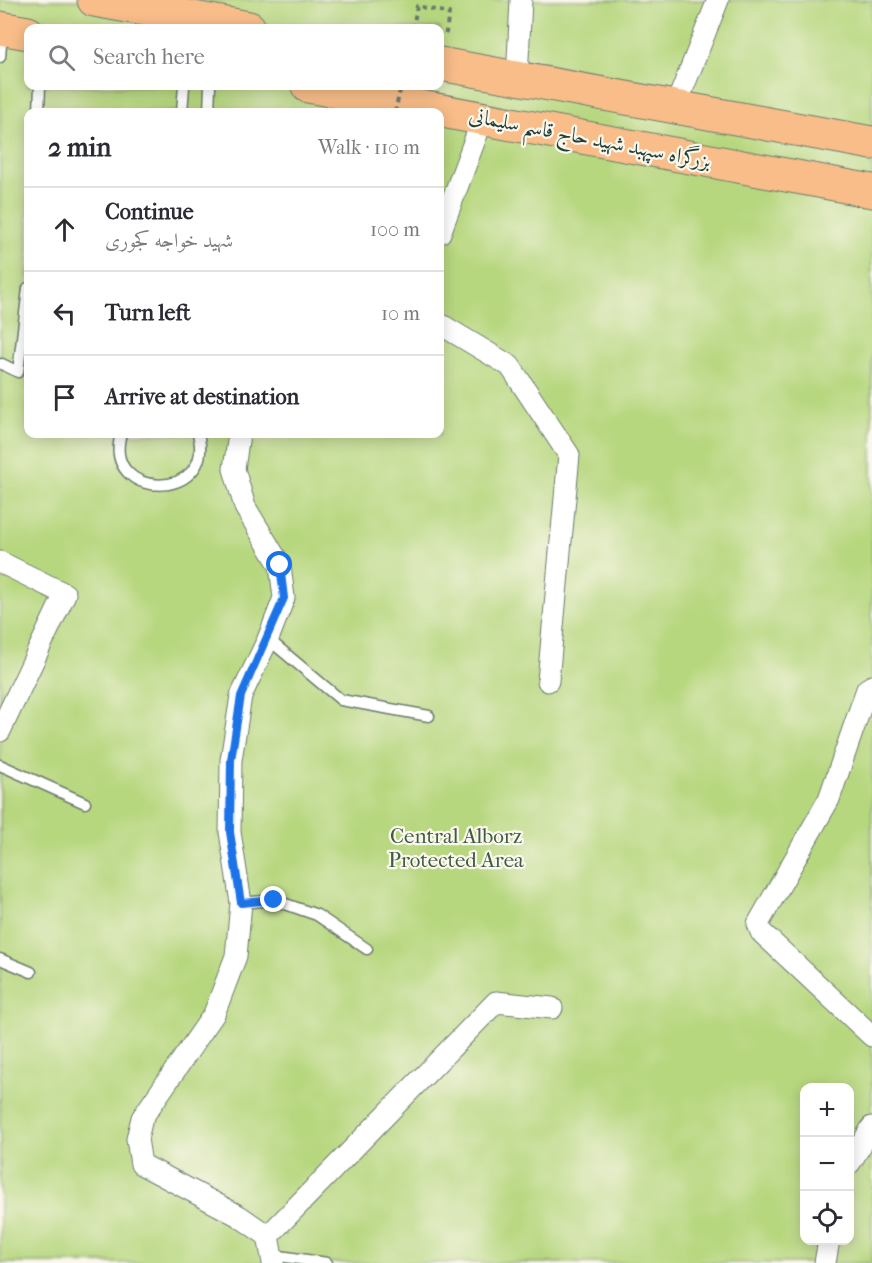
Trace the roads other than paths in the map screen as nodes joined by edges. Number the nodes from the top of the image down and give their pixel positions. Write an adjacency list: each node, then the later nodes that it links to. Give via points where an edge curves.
1 (94, 0): 4 (highway)
2 (521, 0): 6 (street)
3 (718, 0): 15 (street)
4 (227, 24)
5 (444, 64): 6 (highway, بزرگراه سپهبد شهید حاج قاسم سلیمانی)
6 (517, 79): 15 (highway, بزرگراه سپهبد شهید حاج قاسم سلیمانی)
7 (40, 90): 11 (lane)
8 (184, 90): 12 (lane)
9 (210, 90): 13 (lane)
10 (330, 90): 14 (highway, بزرگراه سپهبد شهید حاج قاسم سلیمانی)
11 (39, 108)
12 (182, 108)
13 (208, 108)
14 (428, 108)
15 (675, 108): 18 (highway, بزرگراه سپهبد شهید حاج قاسم سلیمانی)
16 (444, 111): 17 (highway, بزرگراه سپهبد شهید حاج قاسم سلیمانی)
17 (483, 118): 19 (highway, بزرگراه سپهبد شهید حاج قاسم سلیمانی); 20 (street)
18 (872, 143)
19 (872, 191)
20 (444, 222)
21 (24, 322): 23 (lane, via 18,372)
22 (444, 326): 29 (street, via 510,366 569,455)
23 (2, 364)
24 (120, 438): 25 (lane, via 119,450 129,473 152,486 178,482 189,474 200,450)
25 (198, 438)
26 (238, 438): 28 (street, via 234,469 245,507 280,565 284,598)
27 (0, 562): 32 (street, via 65,594)
28 (268, 639): 31 (lane, via 341,700); 35 (street, via 241,696 231,760 230,832)
29 (548, 681)
30 (872, 686): 40 (street, via 867,689 829,799 758,924 761,932)
31 (429, 716)
32 (0, 731)
33 (0, 765): 34 (lane)
34 (86, 803)
35 (241, 903): 36 (lane, via 274,900 317,915); 44 (street, via 236,956 214,1014 142,1118 137,1139 141,1164 239,1216)
36 (367, 949)
37 (0, 959): 38 (lane)
38 (31, 972)
39 (552, 1008): 44 (street, via 496,1002)
40 (872, 1036)
41 (872, 1126): 42 (street)
42 (854, 1155)
43 (828, 1245): 46 (street)
44 (271, 1252): 45 (lane)
45 (327, 1263)
46 (825, 1263)

